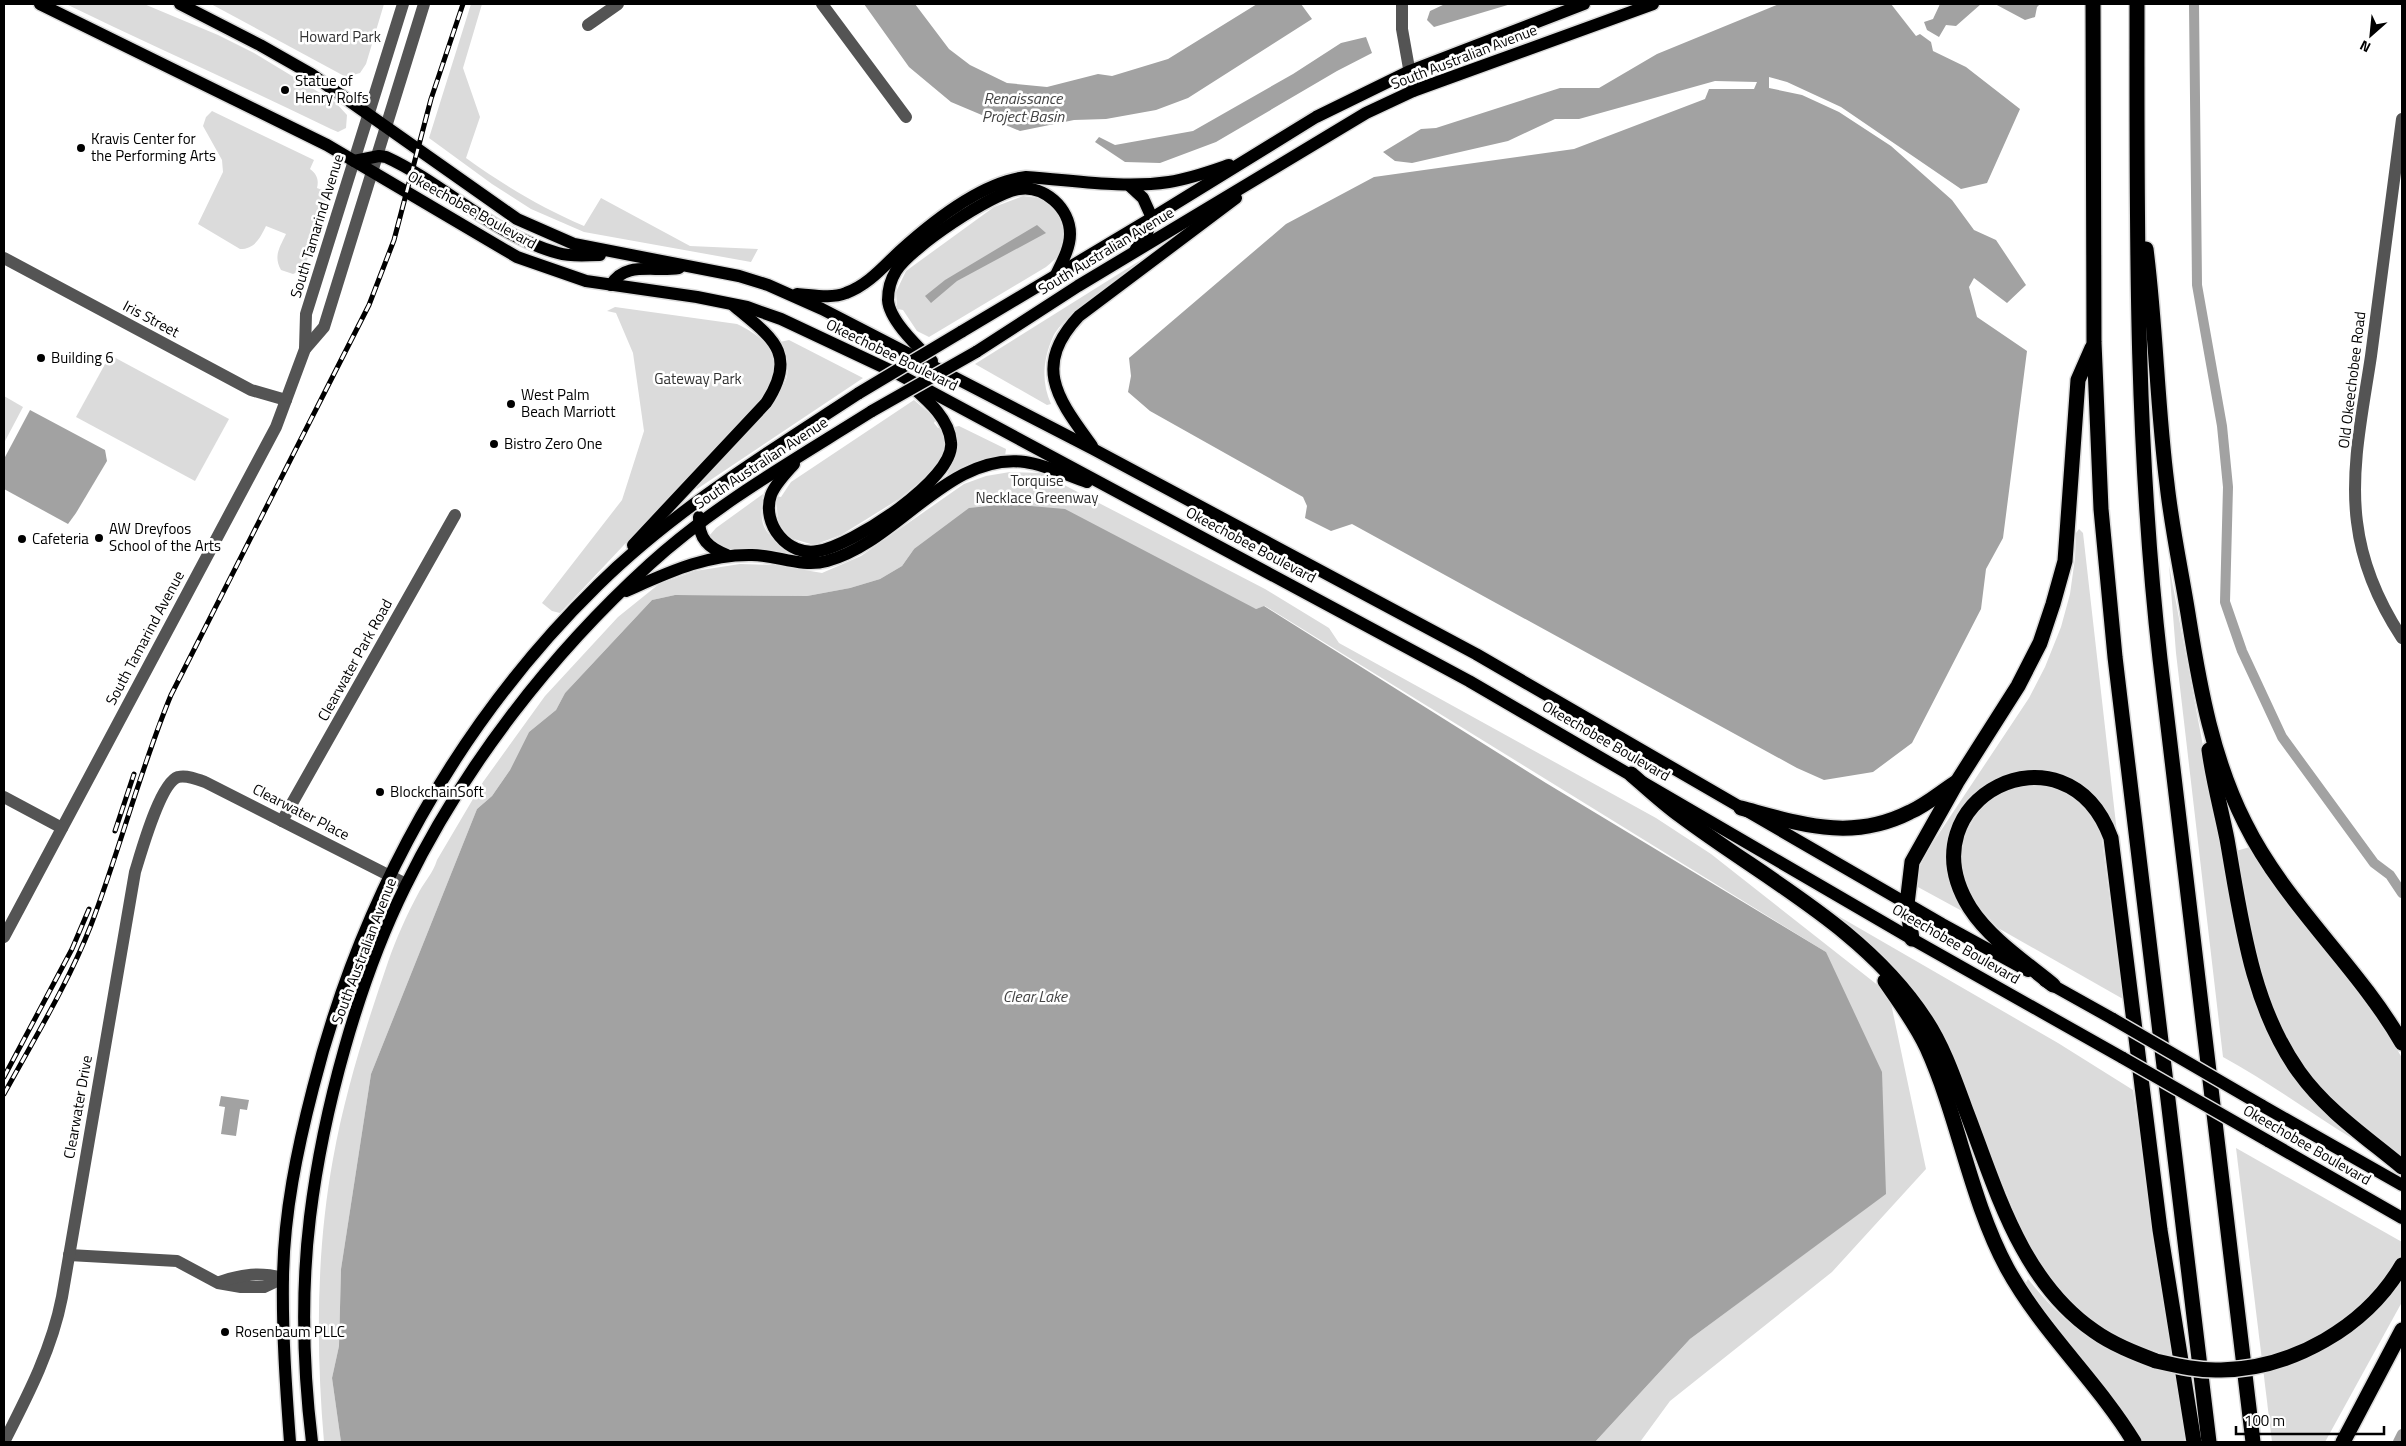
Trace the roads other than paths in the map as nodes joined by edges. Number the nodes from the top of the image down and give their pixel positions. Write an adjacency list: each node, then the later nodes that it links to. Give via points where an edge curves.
1 (40, 4): 21 (main road, Okeechobee Boulevard)
2 (180, 4): 15 (main road, Okeechobee Boulevard, via 284,58)
3 (403, 4): 15 (street, South Tamarind Avenue)
4 (424, 4): 18 (street, South Tamarind Avenue)
5 (618, 4): 12 (street)
6 (822, 4): 16 (street)
7 (1402, 4): 13 (street, via 1402,29)
8 (1584, 4): 13 (main road, South Australian Avenue)
9 (1653, 4): 14 (main road, South Australian Avenue)
10 (2093, 4): 35 (highway)
11 (2138, 4): 24 (highway)
12 (588, 25)
13 (1410, 71): 14 (street); 19 (main road, South Australian Avenue, via 1316,117)
14 (1413, 91): 22 (main road, South Australian Avenue, via 1366,113)
15 (368, 113): 18 (main road, Okeechobee Boulevard); 21 (street, South Tamarind Avenue)
16 (906, 117)
17 (2402, 119): 49 (street, Old Okeechobee Road, via 2360,431 2356,486 2357,523 2368,567 2386,613)
18 (386, 126): 20 (street, South Tamarind Avenue); 28 (main road, Okeechobee Boulevard, via 517,219 568,242)
19 (1255, 155): 25 (main road, via 1192,177); 26 (main road, South Australian Avenue)
20 (376, 157): 21 (main road); 23 (street, South Tamarind Avenue); 28 (main road, via 390,159 499,226 549,250 572,255)
21 (354, 161): 23 (main road, Okeechobee Boulevard); 36 (street, South Tamarind Avenue, via 306,314)
22 (1276, 166): 27 (main road, South Australian Avenue); 40 (main road, via 1079,316 1059,341 1053,371 1055,388 1061,403)
23 (371, 172): 32 (main road, Okeechobee Boulevard, via 518,257 586,282); 36 (street, South Tamarind Avenue, via 324,327)
24 (2137, 184): 50 (highway, via 2154,310 2166,484); 82 (highway, via 2140,403 2152,586)
25 (1129, 185): 26 (main road, via 1143,198); 33 (main road, via 1015,178 973,197 947,214 921,232 874,276 853,289 833,297)
26 (1152, 218): 27 (main road, via 1147,233); 31 (main road, South Australian Avenue)
27 (1133, 253): 41 (main road, South Australian Avenue, bridge, via 976,352 872,410)
28 (619, 254): 30 (main road, Okeechobee Boulevard)
29 (4, 258): 39 (street, Iris Street, via 251,390)
30 (688, 266): 32 (main road, via 628,270 617,276); 33 (main road, Okeechobee Boulevard, via 739,276)
31 (1054, 277): 37 (main road, via 1068,245 1070,226 1062,209 1039,191 1012,191 984,204 942,231 896,270 889,286 888,302 908,336); 42 (main road, South Australian Avenue, bridge, via 859,393)
32 (611, 285): 34 (main road, Okeechobee Boulevard)
33 (787, 294): 37 (main road, Okeechobee Boulevard)
34 (730, 302): 38 (main road, Okeechobee Boulevard, via 781,318); 47 (main road, via 775,343 781,366 775,389 766,403)
35 (2094, 342): 53 (highway, via 2078,380 2065,561 2053,604 2040,642 2018,686); 81 (highway, via 2100,499 2114,657)
36 (305, 349): 39 (street, South Tamarind Avenue)
37 (938, 368): 40 (main road, Okeechobee Boulevard)
38 (898, 374): 41 (main road, via 940,415 952,444 940,473 916,495 853,537 818,551 806,551 782,540 775,531 769,509 771,493); 43 (main road, Okeechobee Boulevard)
39 (286, 400): 57 (street, South Tamarind Avenue, via 276,427)
40 (1093, 448): 55 (main road, Okeechobee Boulevard, via 1476,654)
41 (802, 455): 45 (main road, South Australian Avenue, via 740,492)
42 (704, 497): 45 (main road); 47 (main road, South Australian Avenue)
43 (1129, 497): 46 (main road, via 1046,467 1025,462 995,463 953,480 891,528 833,560 810,564 777,557); 51 (main road, Okeechobee Boulevard, via 1438,664)
44 (455, 515): 56 (street, Clearwater Park Road)
45 (699, 524): 46 (main road, via 707,544); 48 (main road, South Australian Avenue)
46 (727, 555): 48 (main road, via 678,568)
47 (600, 582): 58 (main road, South Australian Avenue, via 528,662 468,740 416,822)
48 (617, 595): 59 (main road, South Australian Avenue, via 542,678 482,756 435,830)
49 (2402, 638)
50 (2201, 695): 65 (highway, via 2221,764 2245,823 2269,864 2381,1009); 66 (highway, via 2244,934 2261,998 2275,1032 2300,1073 2325,1103)
51 (1631, 774): 62 (main road, Okeechobee Boulevard); 63 (highway, via 1680,816 1823,915)
52 (178, 777): 56 (street, Clearwater Place, via 205,782); 69 (street, Clearwater Drive, via 164,791 135,872)
53 (1957, 782): 55 (highway, via 1911,812 1877,825 1848,830 1799,824); 60 (highway, via 1912,862)
54 (4, 797): 57 (street)
55 (1741, 808): 60 (main road, Okeechobee Boulevard)
56 (282, 821): 58 (street, Clearwater Place)
57 (62, 828): 61 (street, South Tamarind Avenue)
58 (389, 874): 59 (street, Clearwater Place); 71 (main road, South Australian Avenue, via 346,978 320,1059 295,1162)
59 (406, 884): 72 (main road, South Australian Avenue, via 362,996 338,1075 310,1218)
60 (1907, 904): 62 (highway); 64 (main road, Okeechobee Boulevard)
61 (4, 937)
62 (1912, 939): 68 (main road, Okeechobee Boulevard, bridge)
63 (1867, 952): 70 (highway, bridge, via 1898,982 1926,1020 1949,1066 2027,1258 2046,1288 2095,1332 2156,1361 2221,1370 2253,1366 2308,1350 2328,1339 2360,1316); 79 (highway, via 1927,1049 1988,1229 2008,1269 2030,1306)
64 (2053, 985): 67 (main road, Okeechobee Boulevard, bridge); 80 (highway, via 1983,924 1971,910 1957,881 1954,857 1957,836 1965,816 1980,798 2008,781 2037,778 2064,784 2092,804 2104,819 2110,838 2160,1230)
65 (2402, 1043)
66 (2402, 1167)
67 (2402, 1185)
68 (2402, 1218)
69 (69, 1255): 71 (street, via 177,1261 218,1283 241,1287 264,1287); 76 (street, Clearwater Drive, via 44,1358)
70 (2402, 1266)
71 (283, 1278): 72 (main road); 77 (main road, South Australian Avenue)
72 (306, 1281): 78 (main road, South Australian Avenue, via 305,1368)
73 (2402, 1330): 75 (highway)
74 (2402, 1343): 75 (highway)
75 (2387, 1362): 83 (highway)
76 (4, 1442)
77 (290, 1442)
78 (312, 1442)
79 (2134, 1442)
80 (2194, 1442)
81 (2209, 1442)
82 (2253, 1442)
83 (2343, 1442)

